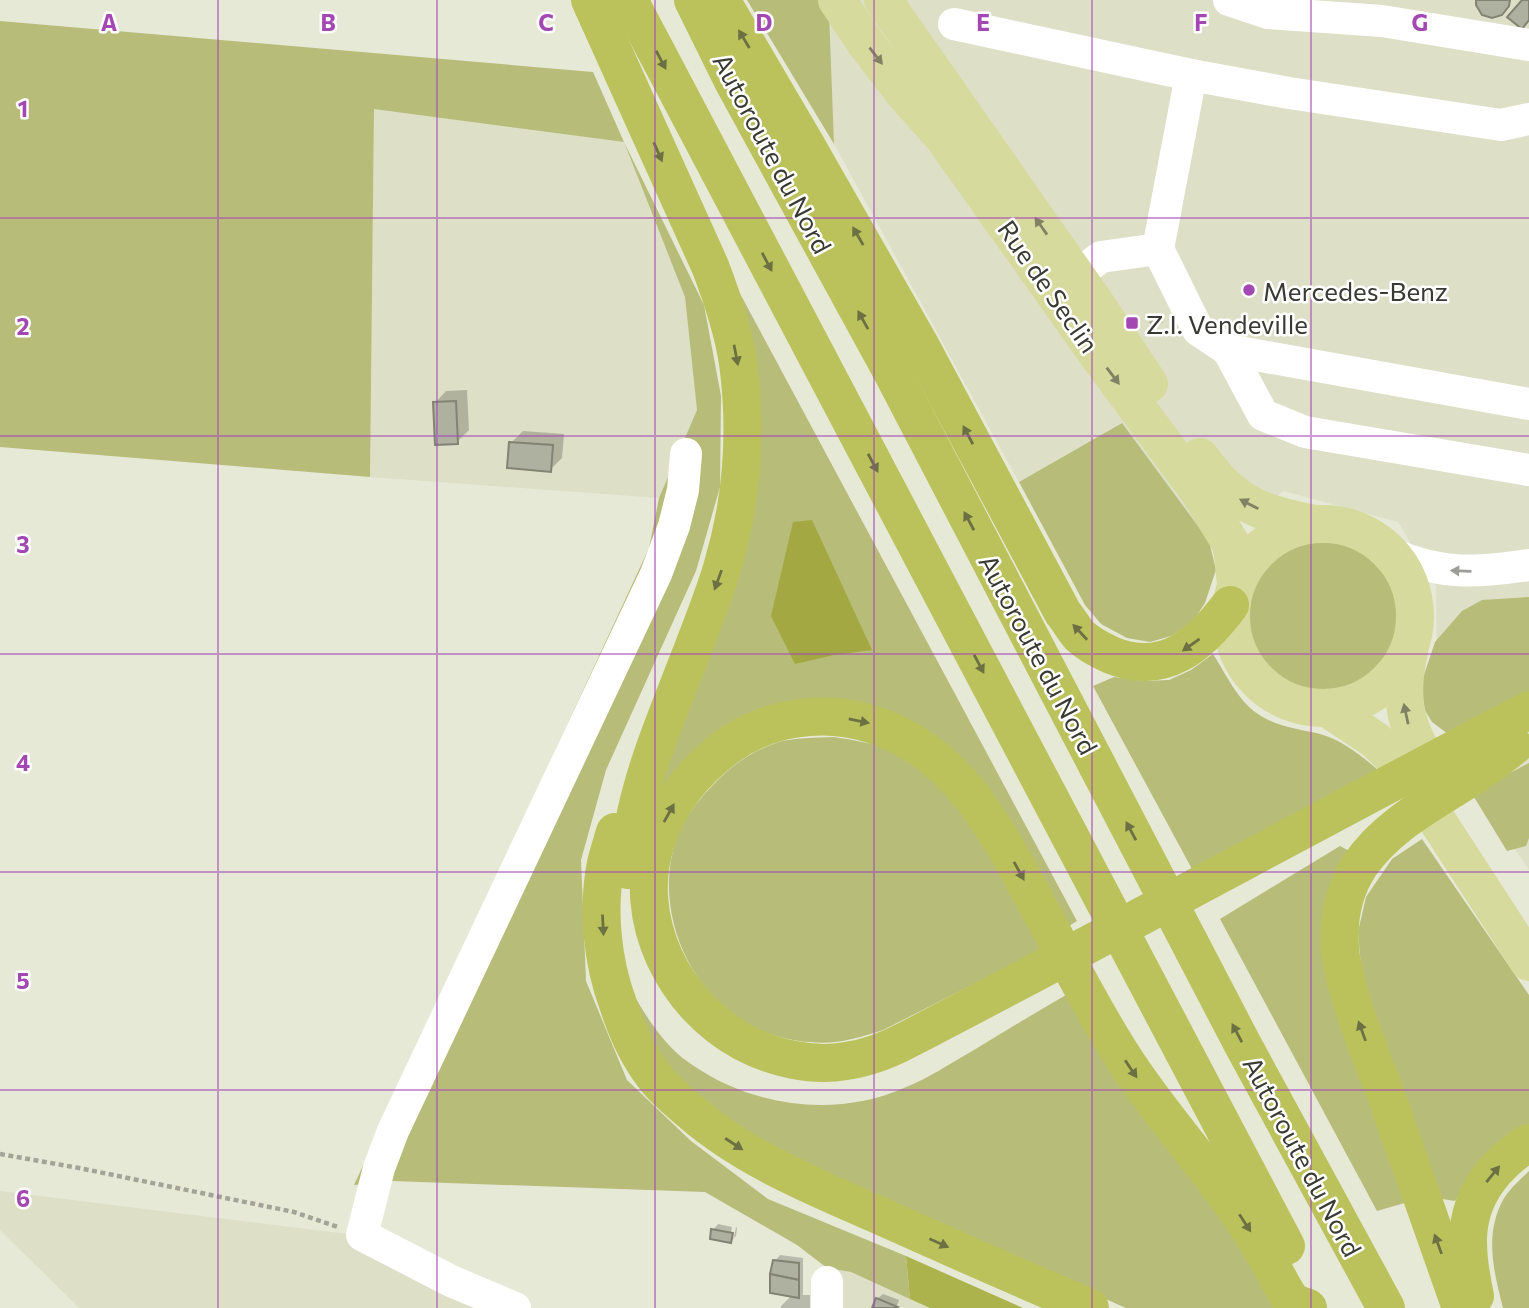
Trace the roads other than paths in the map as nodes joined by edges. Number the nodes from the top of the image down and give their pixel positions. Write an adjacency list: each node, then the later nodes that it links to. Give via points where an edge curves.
1 (590, 0): 23 (highway, one-way to 23, via 710,266 737,361 743,434 738,498 723,567)
2 (629, 0): 36 (highway, one-way to 36)
3 (693, 0): 37 (highway, Autoroute du Nord, one-way to 3)
4 (721, 0): 21 (highway, one-way to 4, via 1208,632 1175,656 1139,662 1120,658 1099,650 1080,635 1063,612 806,143)
5 (837, 0): 21 (main road, Rue de Seclin, one-way to 21, via 904,93 944,138 1200,493 1230,542)
6 (883, 0): 13 (main road, Rue de Seclin, one-way to 6)
7 (1230, 0): 9 (street, via 1268,13 1382,22)
8 (954, 24): 10 (street)
9 (1529, 45)
10 (1191, 75): 11 (street, via 1502,125); 12 (street)
11 (1529, 119)
12 (1158, 249): 13 (street, via 1101,257); 14 (street, via 1198,330)
13 (1076, 275): 18 (main road, Rue de Seclin, one-way to 13, via 1258,509 1213,476)
14 (1228, 349): 15 (street); 17 (street, via 1263,415 1306,432)
15 (1529, 404)
16 (686, 454): 33 (street, via 683,491 656,574 393,1131 362,1235)
17 (1529, 470)
18 (1314, 524): 19 (main road, via 1351,528); 21 (main road, via 1266,542 1248,561)
19 (1392, 554): 20 (street, one-way to 19, via 1455,571 1414,564); 22 (main road, via 1413,597)
20 (1529, 565)
21 (1233, 594): 24 (main road, via 1230,623 1248,671 1289,702)
22 (1410, 645): 24 (main road, via 1383,686 1351,704); 29 (main road, one-way to 22, via 1408,724 1403,685)
23 (673, 699): 31 (highway, via 647,770 633,831 628,862 629,916 646,976 681,1026 706,1048 752,1073 783,1083 859,1082 901,1069); 34 (highway, one-way to 34, via 630,786 606,864 602,895 613,991 626,1027 653,1076 702,1123 759,1160)
24 (1326, 708): 30 (main road, via 1375,740 1401,765)
25 (1529, 710): 27 (highway)
26 (1522, 742): 27 (highway)
27 (1462, 765): 28 (highway)
28 (1382, 811): 31 (highway, via 1262,862); 38 (highway, one-way to 28, via 1353,1009 1341,957 1342,908 1358,867 1373,848)
29 (1529, 919)
30 (1529, 962)
31 (1040, 981): 35 (highway, one-way to 35, via 859,1059 813,1062 763,1052 711,1020 665,960 649,896 656,842 676,802 709,762 737,740 771,724 839,717 882,727 923,748 958,779 979,806 1123,1057 1240,1215 1292,1302)
32 (1529, 1143): 39 (highway, one-way to 32, via 1467,1246 1470,1217 1488,1179)
33 (514, 1308)
34 (1090, 1308)
35 (1308, 1308)
36 (1319, 1308)
37 (1386, 1308)
38 (1461, 1308)
39 (1479, 1308)

